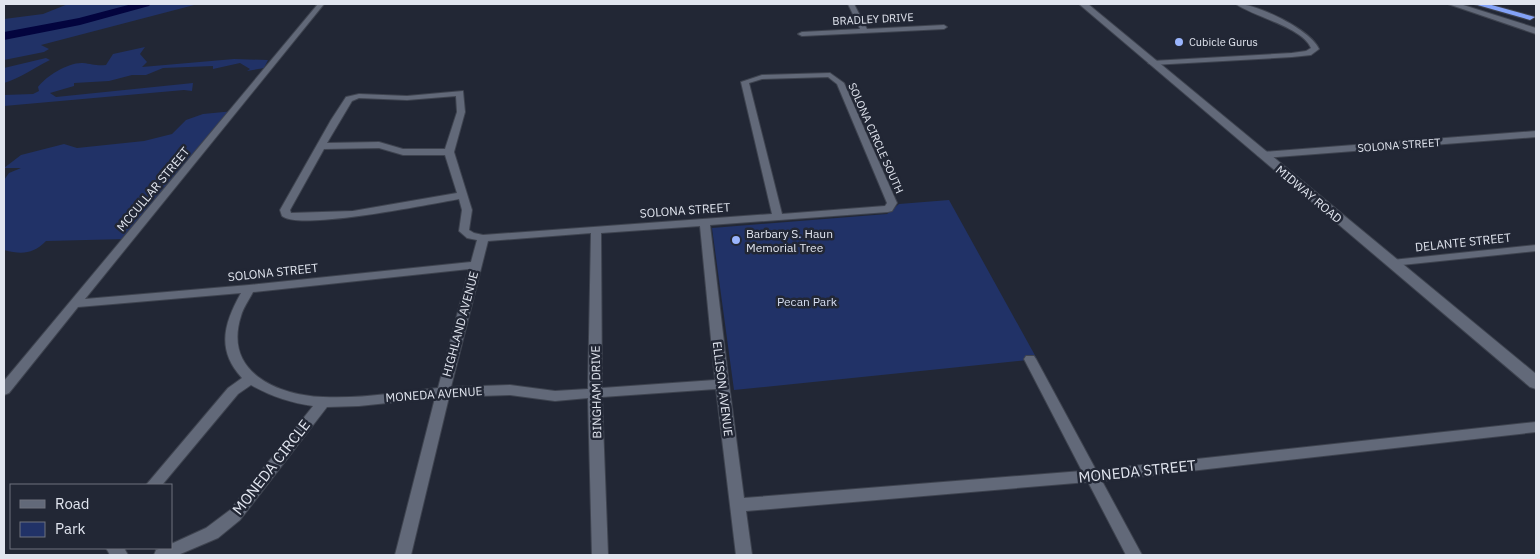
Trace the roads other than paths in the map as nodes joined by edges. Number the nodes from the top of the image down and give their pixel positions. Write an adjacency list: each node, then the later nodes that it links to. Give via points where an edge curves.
1 (321, 4): 29 (street, MCCULLAR STREET)
2 (851, 4): 12 (street)
3 (1083, 4): 14 (main road, MIDWAY ROAD)
4 (1239, 4): 14 (street, via 1289,27 1313,43 1315,49 1292,55)
5 (1452, 4): 11 (main road)
6 (1478, 4): 9 (highway)
7 (1486, 4): 9 (highway)
8 (1508, 4): 9 (highway)
9 (1534, 16)
10 (944, 27): 12 (street, BRADLEY DRIVE)
11 (1536, 30)
12 (865, 31): 13 (street, BRADLEY DRIVE)
13 (802, 34)
14 (1152, 63): 18 (main road, MIDWAY ROAD)
15 (1536, 134): 18 (street, SOLONA STREET)
16 (321, 146): 17 (street, via 379,144 403,152); 17 (street, via 349,99 366,95 407,98 460,93 461,112); 19 (street, via 285,210 287,216 348,214)
17 (449, 152): 19 (street)
18 (1262, 155): 26 (main road, MIDWAY ROAD)
19 (462, 195): 24 (street, via 467,210 464,231)
20 (888, 209): 21 (street, SOLONA STREET); 21 (street, SOLONA CIRCLE SOUTH, via 892,203 890,196 837,79 815,74 752,78 745,82)
21 (778, 217): 22 (street, SOLONA STREET)
22 (705, 222): 23 (street, SOLONA STREET); 33 (street, ELLISON AVENUE)
23 (596, 230): 24 (street, SOLONA STREET); 36 (street, BINGHAM DRIVE)
24 (483, 238): 27 (street, HIGHLAND AVENUE)
25 (1536, 248): 26 (street, DELANTE STREET)
26 (1392, 263): 32 (main road, MIDWAY ROAD)
27 (476, 265): 28 (street, SOLONA STREET); 35 (street, HIGHLAND AVENUE)
28 (249, 289): 29 (street, SOLONA STREET); 31 (street, MONEDA AVENUE, via 235,315 232,344 237,365)
29 (73, 304): 34 (street, MCCULLAR STREET)
30 (1030, 360): 39 (street)
31 (250, 379): 37 (street, MONEDA AVENUE, via 268,390 297,399); 40 (street, via 233,391)
32 (1536, 383)
33 (722, 384): 36 (street, MONEDA AVENUE); 41 (street, ELLISON AVENUE)
34 (4, 390)
35 (442, 392): 36 (street, MONEDA AVENUE, via 510,390 555,396); 37 (street, MONEDA AVENUE); 43 (street, HIGHLAND AVENUE)
36 (595, 394): 44 (street, BINGHAM DRIVE)
37 (323, 402): 42 (street, MONEDA CIRCLE, via 235,515 212,533)
38 (1536, 427): 39 (street, MONEDA STREET)
39 (1092, 476): 41 (street, MONEDA STREET); 46 (street)
40 (154, 484)
41 (738, 505): 45 (street, ELLISON AVENUE)
42 (162, 555)
43 (404, 555)
44 (600, 555)
45 (744, 555)
46 (1134, 555)

